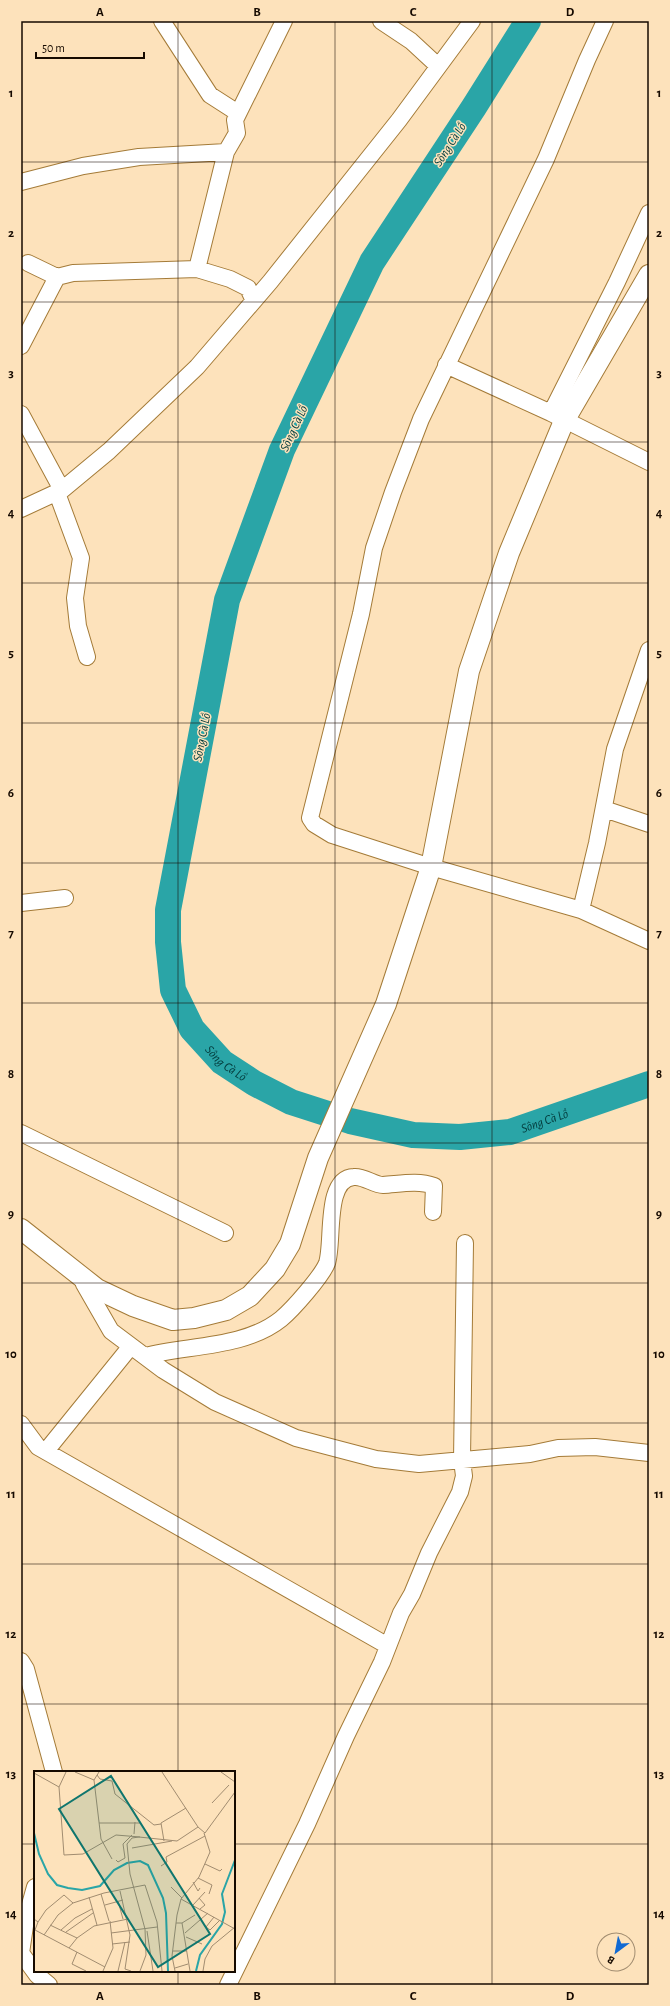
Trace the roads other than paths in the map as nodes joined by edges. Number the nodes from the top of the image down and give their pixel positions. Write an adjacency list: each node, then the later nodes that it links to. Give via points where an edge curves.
1 (162, 21): 7 (street, via 210,95)
2 (284, 21): 7 (street)
3 (381, 21): 6 (street, via 411,41)
4 (472, 21): 6 (street)
5 (605, 21): 17 (street, via 546,159)
6 (438, 66): 15 (street, via 399,120)
7 (238, 113): 8 (street, via 235,120 237,133)
8 (226, 152): 9 (street, via 139,157 83,166); 12 (street)
9 (21, 182)
10 (649, 213): 19 (street)
11 (28, 263): 14 (street)
12 (197, 268): 14 (street, via 73,273); 15 (street, via 230,278 248,288)
13 (649, 275): 19 (street)
14 (57, 277): 16 (street)
15 (254, 301): 21 (street, via 197,367 109,452)
16 (21, 346)
17 (446, 365): 19 (street); 27 (street, via 421,418 374,548 361,614 310,818 314,824 332,835)
18 (21, 414): 21 (street)
19 (558, 417): 20 (street); 27 (street, via 469,671)
20 (649, 462)
21 (60, 491): 22 (street); 24 (street, via 81,558 75,598 78,626)
22 (21, 509)
23 (649, 650): 25 (street, via 615,749)
24 (87, 657)
25 (604, 809): 26 (street); 30 (street)
26 (649, 824)
27 (431, 867): 30 (street); 37 (street, via 386,1004 318,1158 290,1244 275,1269 250,1296 226,1310 173,1320 133,1306 97,1289)
28 (65, 898): 29 (street)
29 (21, 903)
30 (581, 910): 31 (street)
31 (649, 942)
32 (21, 1133): 35 (street)
33 (433, 1212): 39 (street, via 434,1186 427,1183 381,1185 354,1177 343,1181 335,1191 327,1263 307,1291 281,1318 265,1329 222,1343)
34 (21, 1228): 37 (street)
35 (225, 1233)
36 (465, 1243): 43 (street)
37 (82, 1277): 38 (street, via 111,1331)
38 (131, 1346): 39 (street); 41 (street)
39 (145, 1356): 43 (street, via 215,1402 296,1438 376,1459 419,1464)
40 (21, 1424): 41 (street, via 38,1447)
41 (46, 1451): 44 (street)
42 (649, 1453): 43 (street, via 596,1447 558,1448 530,1454)
43 (462, 1460): 44 (street, via 464,1476 460,1492 401,1613)
44 (388, 1646): 49 (street, via 307,1824)
45 (21, 1661): 46 (street, via 26,1669)
46 (54, 1771)
47 (34, 1891): 48 (street, via 26,1919 22,1953)
48 (34, 1970)
49 (235, 1971)
50 (36, 1972): 52 (street)
51 (234, 1972): 53 (street)
52 (49, 1985)
53 (228, 1985)

